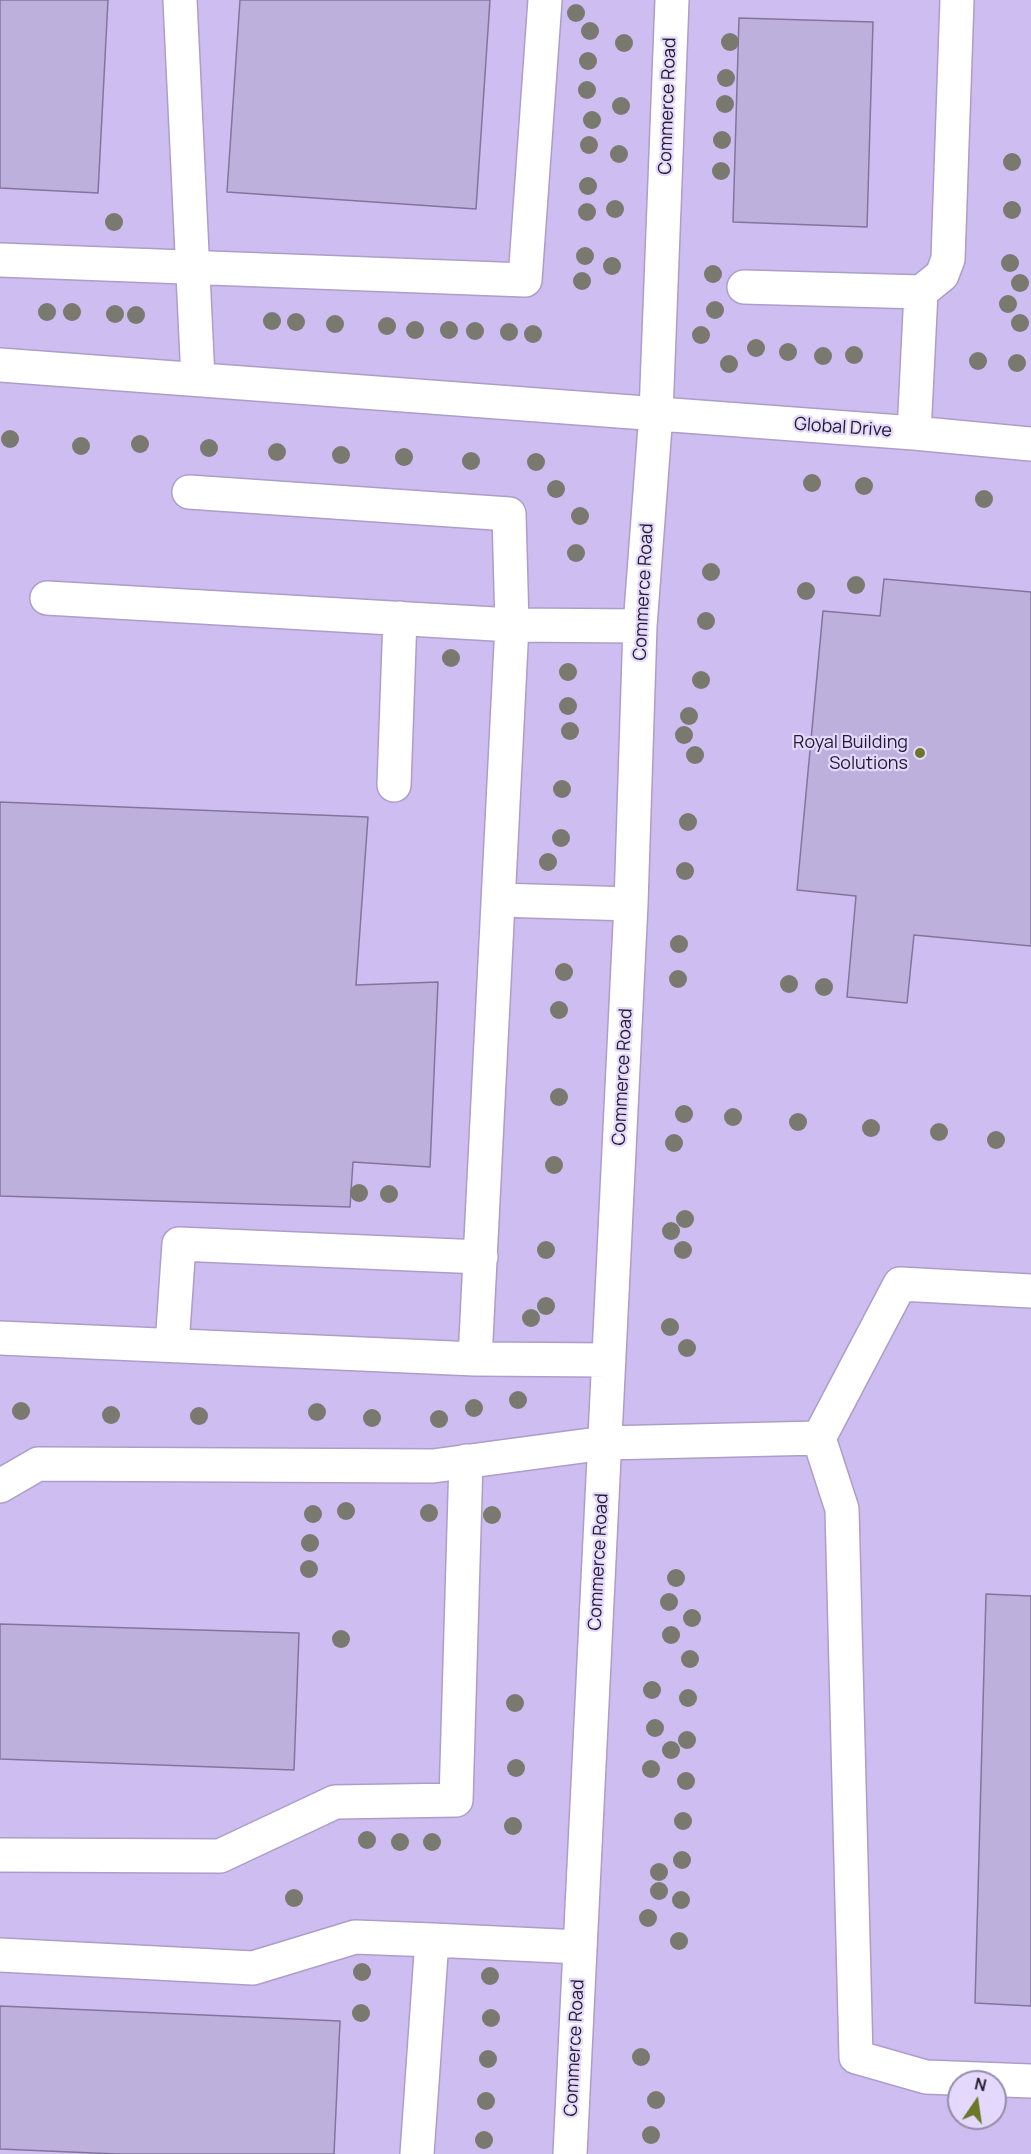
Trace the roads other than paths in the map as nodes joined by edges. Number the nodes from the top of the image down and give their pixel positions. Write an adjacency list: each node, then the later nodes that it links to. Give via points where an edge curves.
1 (180, 0): 6 (street)
2 (545, 0): 6 (street, via 525,279)
3 (672, 0): 11 (street, Commerce Road)
4 (957, 0): 8 (street, via 948,259 942,275)
5 (0, 260): 6 (street)
6 (194, 268): 10 (street)
7 (744, 287): 8 (street)
8 (921, 292): 12 (street)
9 (0, 365): 10 (street, Global Drive)
10 (198, 379): 11 (street, Global Drive)
11 (656, 413): 12 (street, Global Drive); 18 (street, Commerce Road)
12 (914, 433): 13 (street, Global Drive)
13 (1031, 444)
14 (189, 492): 17 (street, via 509,514)
15 (47, 598): 16 (street)
16 (400, 618): 17 (street); 19 (street)
17 (512, 625): 18 (street); 20 (street)
18 (640, 626): 21 (street, Commerce Road)
19 (394, 784)
20 (499, 900): 21 (street); 22 (street)
21 (631, 904): 27 (street, Commerce Road)
22 (481, 1257): 25 (street, via 179,1245); 26 (street)
23 (1031, 1291): 28 (street, via 900,1284)
24 (0, 1338): 25 (street)
25 (172, 1345): 26 (street)
26 (476, 1359): 27 (street)
27 (609, 1360): 29 (street, Commerce Road)
28 (819, 1438): 29 (street); 36 (street, via 842,1509 856,2057 926,2077)
29 (605, 1443): 30 (street); 34 (street, Commerce Road)
30 (466, 1461): 31 (street, via 433,1466 38,1464); 32 (street, via 456,1800 335,1802 220,1856)
31 (0, 1486)
32 (0, 1855)
33 (432, 1940): 34 (street); 35 (street, via 355,1937 253,1968); 37 (street)
34 (580, 1947): 38 (street, Commerce Road)
35 (0, 1954)
36 (1031, 2081)
37 (417, 2154)
38 (570, 2154)

